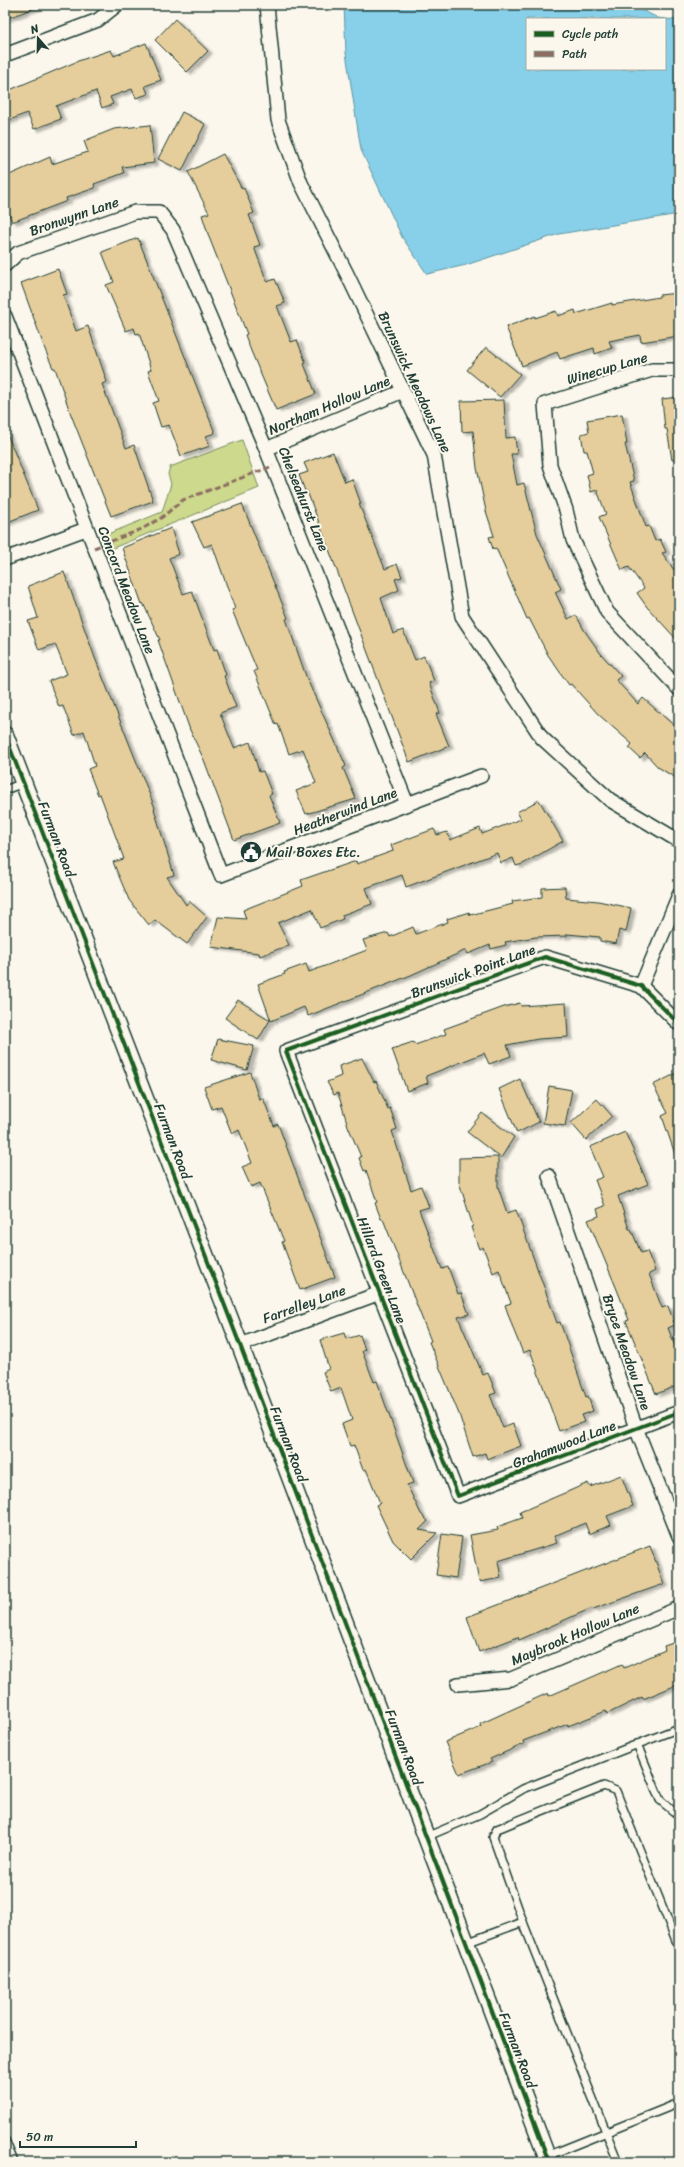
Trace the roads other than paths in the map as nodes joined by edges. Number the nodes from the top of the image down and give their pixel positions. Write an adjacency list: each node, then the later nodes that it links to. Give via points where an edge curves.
1 (117, 5): 3 (street, via 98,20)
2 (267, 5): 8 (street, Brunswick Meadows Lane, via 278,120 301,183)
3 (5, 55)
4 (159, 212): 5 (street, Bronwynn Lane, via 135,212 18,253); 9 (street, Chelseahurst Lane, via 173,230)
5 (5, 265)
6 (5, 316): 10 (street, Concord Meadow Lane)
7 (679, 370): 12 (street, Winecup Lane, via 652,370 545,404 550,465 566,510 573,540 607,612)
8 (403, 391): 9 (street, Northam Hollow Lane); 18 (street, Brunswick Meadows Lane, via 434,455 462,616 542,738 610,800)
9 (266, 448): 17 (street, Chelseahurst Lane)
10 (86, 529): 11 (street); 19 (street, Concord Meadow Lane)
11 (5, 558)
12 (679, 689)
13 (5, 735): 15 (street, Furman Road)
14 (480, 776): 17 (street, Heatherwind Lane)
15 (23, 784): 16 (lane); 26 (street, Furman Road)
16 (5, 790)
17 (407, 804): 19 (street, Heatherwind Lane)
18 (679, 840)
19 (221, 876)
20 (679, 895): 21 (street)
21 (641, 986): 22 (street, Brunswick Point Lane); 23 (street, Brunswick Point Lane, via 545,957)
22 (679, 1024)
23 (286, 1051): 25 (street, Hillard Green Lane)
24 (549, 1176): 28 (street, Bryce Meadow Lane)
25 (380, 1293): 26 (street, Farrelley Lane); 29 (street, Hillard Green Lane)
26 (240, 1345): 36 (street, Furman Road)
27 (679, 1412): 28 (street, Grahamwood Lane)
28 (636, 1428): 29 (street, Grahamwood Lane); 30 (street, Bryce Meadow Lane)
29 (458, 1496)
30 (679, 1536)
31 (679, 1608): 32 (street, Maybrook Hollow Lane, via 511,1679)
32 (458, 1684)
33 (679, 1728): 34 (lane)
34 (637, 1744): 35 (lane, via 660,1800); 36 (lane, via 523,1789 480,1814)
35 (679, 1816)
36 (426, 1837): 38 (street, Furman Road)
37 (523, 1922): 38 (lane); 39 (lane, via 493,1837 497,1829 604,1786 616,1791); 41 (lane)
38 (466, 1943): 43 (street, Furman Road)
39 (679, 1948)
40 (679, 2103): 41 (lane)
41 (607, 2132): 43 (lane); 45 (lane)
42 (5, 2140): 44 (lane)
43 (548, 2159)
44 (14, 2162)
45 (618, 2162)

